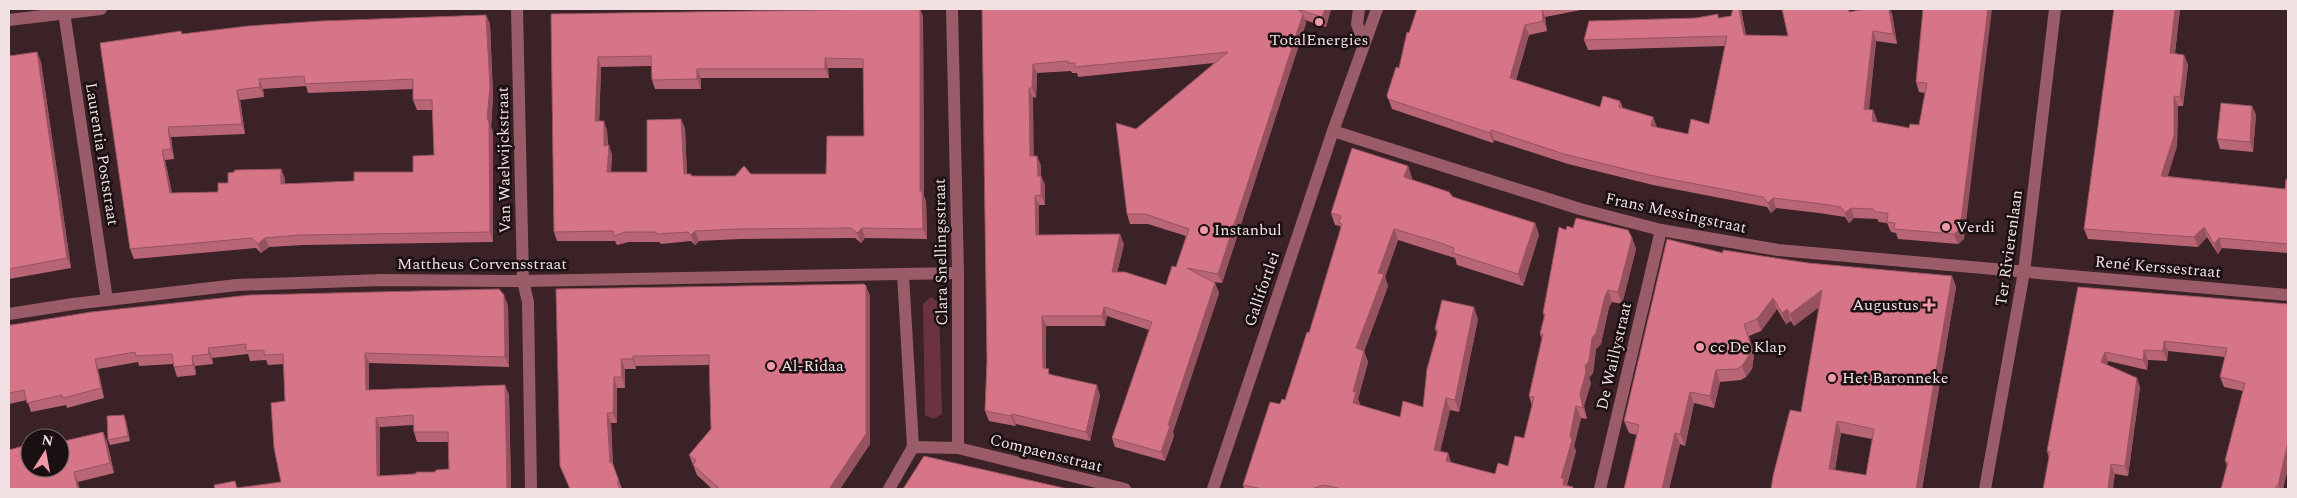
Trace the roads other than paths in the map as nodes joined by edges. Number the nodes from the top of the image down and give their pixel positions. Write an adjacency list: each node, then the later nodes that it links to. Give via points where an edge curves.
1 (101, 9): 7 (street)
2 (517, 9): 15 (street, Van Waelwijckstraat)
3 (952, 9): 13 (street, Clara Snellingsstraat)
4 (1359, 9): 9 (street, via 1357,24)
5 (1378, 9): 9 (street, Gallifortlei)
6 (2055, 9): 12 (street, Ter Rivierenlaan)
7 (64, 12): 8 (street); 17 (street, Laurentia Poststraat)
8 (9, 20)
9 (1364, 44): 10 (street, Gallifortlei)
10 (1333, 131): 11 (street, Frans Messingstraat, via 1580,209); 24 (street, Gallifortlei)
11 (1661, 230): 12 (street, Frans Messingstraat, via 1778,250); 25 (street, De Waillystraat)
12 (2024, 272): 16 (street, René Kerssestraat); 26 (street, Ter Rivierenlaan)
13 (958, 273): 14 (street, Mattheus Corvensstraat); 20 (street, Clara Snellingsstraat)
14 (903, 274): 15 (street, Mattheus Corvensstraat); 19 (street)
15 (523, 281): 17 (street, Mattheus Corvensstraat, via 382,280 238,285); 21 (street, Van Waelwijckstraat, via 528,302)
16 (2288, 295)
17 (107, 300): 18 (street, Mattheus Corvensstraat)
18 (9, 314)
19 (913, 447): 20 (street); 22 (street)
20 (958, 448): 23 (street, Compaensstraat)
21 (531, 489)
22 (889, 489)
23 (1125, 489)
24 (1213, 489)
25 (1600, 489)
26 (1986, 489)

